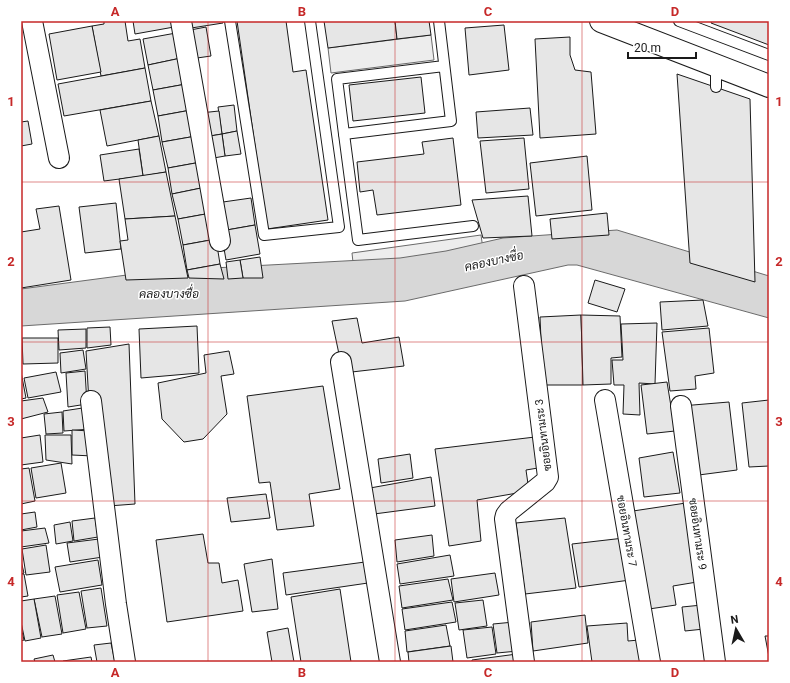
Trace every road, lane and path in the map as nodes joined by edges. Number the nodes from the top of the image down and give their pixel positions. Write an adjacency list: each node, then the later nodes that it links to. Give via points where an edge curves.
1 (32, 21): 15 (street)
2 (181, 21): 17 (street)
3 (230, 21): 4 (lane, via 264,235 339,227)
4 (310, 21)
5 (439, 21): 10 (lane)
6 (601, 21): 11 (street)
7 (679, 21): 8 (lane)
8 (701, 25): 9 (lane)
9 (769, 55)
10 (444, 66): 14 (lane, via 337,79); 14 (lane, via 451,121)
11 (716, 66): 12 (street); 13 (lane)
12 (769, 86)
13 (716, 87)
14 (344, 134): 16 (lane, via 358,240)
15 (59, 158)
16 (473, 226)
17 (220, 241)
18 (524, 286): 25 (street, ซอยอินทามระ 3, via 548,476 545,482 509,511 504,519)
19 (341, 362): 24 (street)
20 (605, 400): 26 (street, ซอยอินทามระ 7)
21 (92, 401): 23 (street)
22 (681, 406): 27 (street, ซอยอินทามระ 9)
23 (125, 662)
24 (390, 662)
25 (524, 662)
26 (650, 662)
27 (715, 662)

